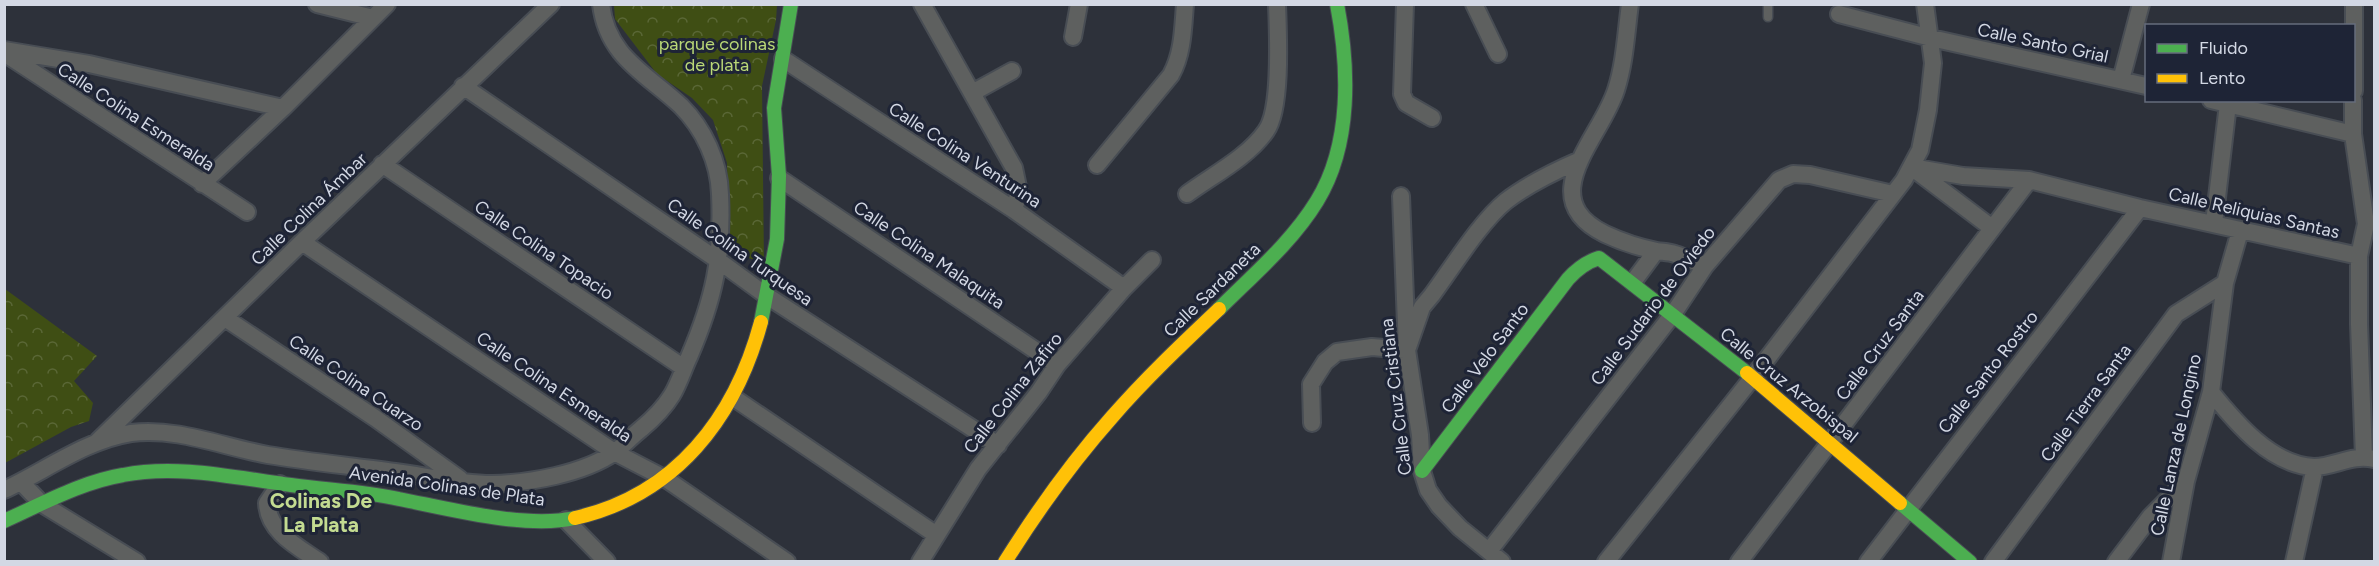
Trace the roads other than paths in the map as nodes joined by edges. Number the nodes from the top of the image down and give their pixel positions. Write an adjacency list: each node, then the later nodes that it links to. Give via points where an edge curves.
1 (317, 4): 20 (street)
2 (387, 4): 20 (street)
3 (551, 4): 29 (street, Calle Colina Ámbar)
4 (601, 4): 58 (street, Avenida Colinas de Plata, via 611,39 628,63 681,107 702,132 720,191)
5 (791, 4): 26 (street, Avenida Colinas de Plata)
6 (922, 4): 31 (street)
7 (1079, 4): 22 (street)
8 (1185, 4): 40 (street, via 1181,52 1171,75)
9 (1337, 4): 98 (street, Calle Sardaneta, via 1344,58 1344,103 1336,153 1326,185 1311,211 1289,240 1150,375 1082,453 1031,519)
10 (1405, 4): 36 (street, via 1402,93 1406,104)
11 (1474, 4): 25 (street)
12 (1630, 4): 38 (street, via 1616,91)
13 (1768, 4): 19 (lane)
14 (1925, 4): 23 (street)
15 (2141, 4): 28 (street)
16 (2354, 4): 21 (street)
17 (1274, 7): 45 (street, via 1277,94 1267,130 1245,152)
18 (1839, 14): 23 (street, Calle Santo Grial)
19 (1768, 17)
20 (373, 18): 35 (street)
21 (2354, 24)
22 (1073, 37)
23 (1931, 39): 28 (street, Calle Santo Grial); 41 (street, via 1933,63 1928,110 1920,150)
24 (4, 52): 35 (street, Calle Colina Esmeralda, via 89,64); 44 (street, Calle Colina Esmeralda)
25 (1498, 54)
26 (783, 59): 42 (street, Avenida Colinas de Plata, via 775,99); 49 (street, Calle Colina Venturina)
27 (1012, 71): 31 (street)
28 (2121, 80): 30 (street, Calle Santo Grial)
29 (463, 86): 39 (street, Calle Colina Ámbar); 58 (street, Calle Colina Turquesa)
30 (2145, 86)
31 (972, 93): 49 (street, via 1017,176 1019,192)
32 (2220, 102): 34 (street)
33 (2353, 102): 37 (street)
34 (2228, 104): 37 (street); 51 (street)
35 (283, 108): 44 (street)
36 (1432, 118)
37 (2353, 134): 56 (street, via 2366,224)
38 (1578, 161): 55 (street, via 1572,195 1583,219 1606,234); 67 (street, via 1525,187 1488,219 1422,307)
39 (382, 164): 54 (street, Calle Colina Ámbar); 69 (street, Calle Colina Topacio)
40 (1097, 165)
41 (1911, 167): 43 (street, Calle Reliquias Santas, via 1963,176); 46 (street); 52 (street)
42 (779, 178): 64 (street, Avenida Colinas de Plata, via 775,254); 68 (street, Calle Colina Malaquita)
43 (2029, 180): 48 (street, Calle Reliquias Santas); 52 (street, Calle Cruz Santa)
44 (202, 184): 50 (street, Calle Colina Esmeralda)
45 (1187, 194)
46 (1893, 194): 59 (street, Calle Sudario de Oviedo, via 1793,174 1769,190); 70 (street)
47 (1401, 196): 67 (street, Calle Cruz Cristiana)
48 (2140, 208): 51 (street, Calle Reliquias Santas); 88 (street, Calle Santo Rostro)
49 (1014, 210): 63 (street, Calle Colina Venturina)
50 (247, 212)
51 (2214, 223): 53 (street, Calle Reliquias Santas)
52 (1992, 228): 74 (street, Calle Cruz Santa)
53 (2240, 231): 56 (street, Calle Reliquias Santas); 62 (street, Calle Lanza de Longino)
54 (302, 242): 66 (street, Calle Colina Ámbar); 77 (street, Calle Colina Esmeralda)
55 (1656, 251): 59 (street, via 1674,253); 61 (street)
56 (2359, 256): 78 (street, via 2359,324)
57 (1152, 260): 63 (street, Calle Colina Zafiro)
58 (719, 261): 64 (street, Calle Colina Turquesa); 69 (street, Avenida Colinas de Plata, via 712,296)
59 (1705, 266): 65 (street, Calle Sudario de Oviedo)
60 (1578, 268): 61 (street, Calle Cruz Arzobispal, via 1599,258); 80 (street, Calle Velo Santo)
61 (1633, 282): 65 (street, Calle Cruz Arzobispal)
62 (2224, 284): 71 (street, Calle Lanza de Longino); 103 (street, Calle Tierra Santa, via 2176,314)
63 (1124, 288): 68 (street, Calle Colina Zafiro)
64 (767, 296): 72 (street, Avenida Colinas de Plata, via 756,342); 76 (street, Calle Colina Turquesa)
65 (1673, 314): 70 (street, Calle Cruz Arzobispal); 92 (street, Calle Sudario de Oviedo)
66 (225, 318): 75 (street, Calle Colina Ámbar); 82 (street, Calle Colina Cuarzo)
67 (1407, 350): 73 (street, via 1372,347 1337,352 1325,362 1311,384); 80 (street, Calle Cruz Cristiana)
68 (1058, 364): 76 (street, Calle Colina Zafiro)
69 (684, 368): 77 (street, Avenida Colinas de Plata, via 656,417)
70 (1753, 377): 74 (street, Calle Cruz Arzobispal); 99 (street)
71 (2211, 392): 79 (street, via 2255,439 2283,459); 83 (street, Calle Lanza de Longino)
72 (734, 398): 81 (street, Avenida Colinas de Plata, via 704,439); 91 (street)
73 (1312, 423)
74 (1831, 442): 88 (street, Calle Cruz Arzobispal); 100 (street, Calle Cruz Santa)
75 (96, 443): 82 (street, Avenida Colinas de Plata, via 131,434 163,432 304,461); 84 (street, Avenida Colinas de Plata)
76 (998, 445): 91 (street, Calle Colina Zafiro)
77 (614, 452): 81 (street, Calle Colina Esmeralda); 82 (street, Avenida Colinas de Plata, via 591,464 524,482)
78 (2369, 458): 79 (street)
79 (2315, 467): 106 (street)
80 (1422, 471): 92 (street, Calle Cruz Cristiana, via 1439,506)
81 (666, 479): 89 (street, Avenida Colinas de Plata, via 606,510); 96 (street, Calle Colina Esmeralda)
82 (463, 481)
83 (2186, 481): 104 (street, via 2150,517); 105 (street, Calle Lanza de Longino)
84 (21, 482): 86 (street, Avenida Colinas de Plata); 87 (street)
85 (280, 484): 87 (street, Avenida Colinas de Plata, via 187,471 139,472 112,477); 89 (street, Avenida Colinas de Plata, via 372,494 492,515); 94 (street, via 267,503 271,523)
86 (4, 490)
87 (42, 504): 90 (street, Avenida Colinas de Plata); 93 (street)
88 (1909, 507): 101 (street, Calle Santo Rostro); 102 (street, Calle Cruz Arzobispal)
89 (566, 520): 95 (street)
90 (4, 521)
91 (935, 534): 97 (street, Calle Colina Zafiro)
92 (1496, 556)
93 (137, 561)
94 (320, 561)
95 (607, 561)
96 (787, 561)
97 (920, 561)
98 (1005, 561)
99 (1606, 561)
100 (1738, 561)
101 (1868, 561)
102 (1970, 561)
103 (1993, 561)
104 (2116, 561)
105 (2171, 561)
106 (2294, 561)

